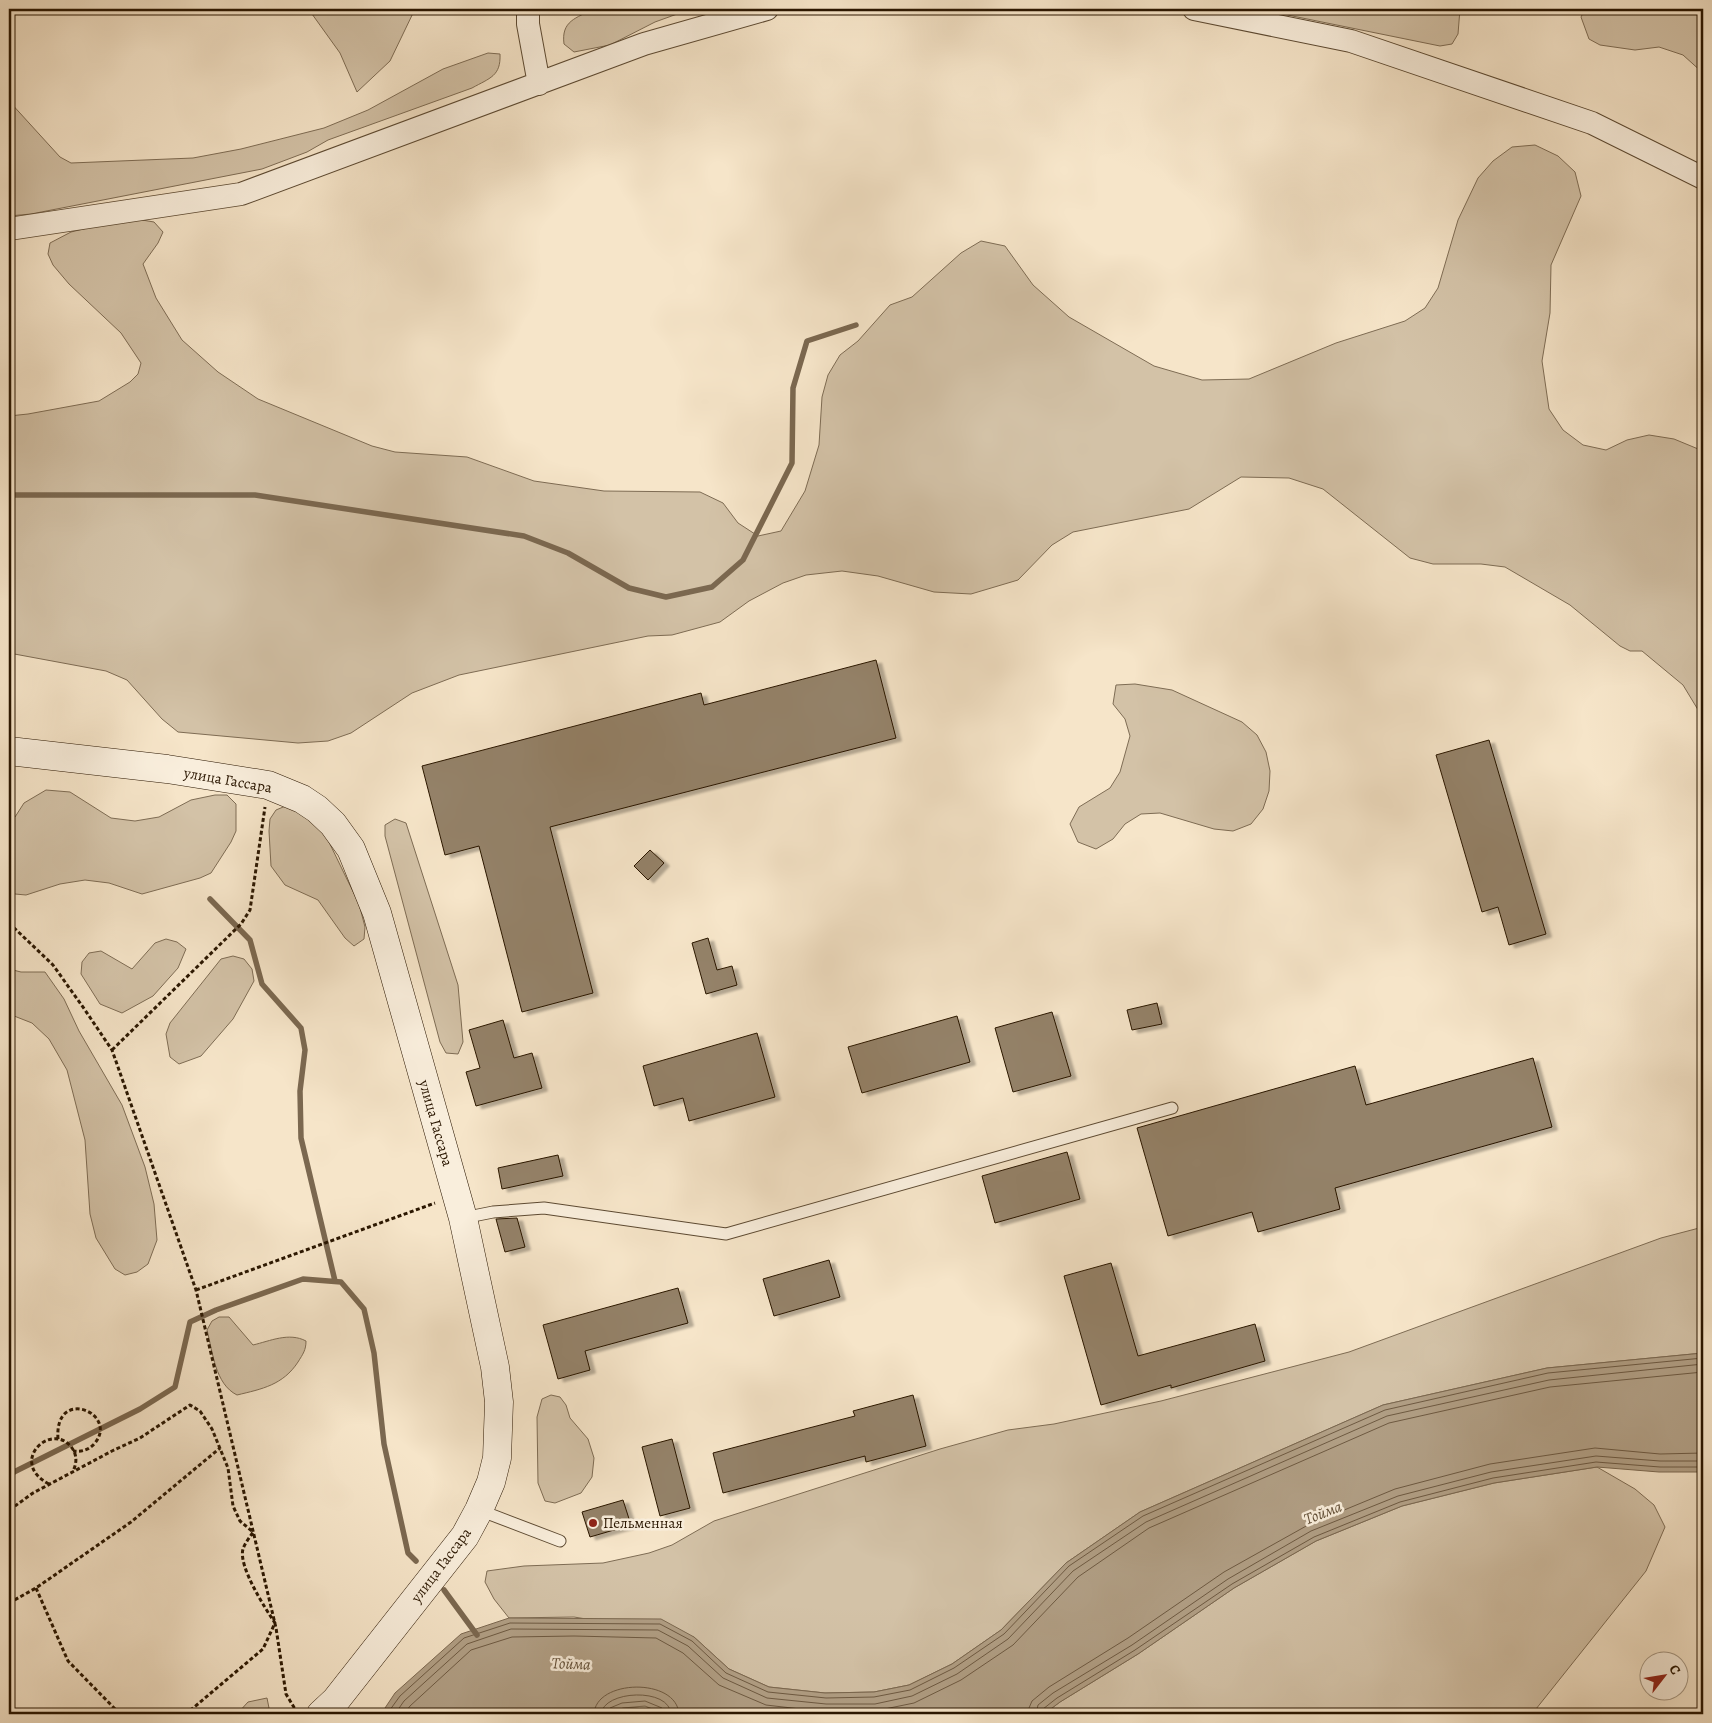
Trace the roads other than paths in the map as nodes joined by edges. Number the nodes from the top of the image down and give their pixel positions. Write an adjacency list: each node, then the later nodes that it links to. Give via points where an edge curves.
1 (528, 9): 4 (street)
2 (767, 9): 4 (street, via 644,44)
3 (1194, 9): 5 (street, via 1351,41 1592,123)
4 (538, 84): 6 (street, via 241,194)
5 (1703, 178)
6 (9, 229)
7 (9, 751): 9 (main road, улица Гассара, via 167,769 268,786 302,799 333,824 351,849 377,913)
8 (1172, 1108): 9 (lane, via 726,1234 544,1208 493,1212)
9 (460, 1207): 10 (main road, улица Гассара, via 499,1402 497,1458 492,1482)
10 (479, 1510): 11 (lane); 12 (main road, улица Гассара, via 465,1536 336,1700)
11 (560, 1541)
12 (305, 1711)

